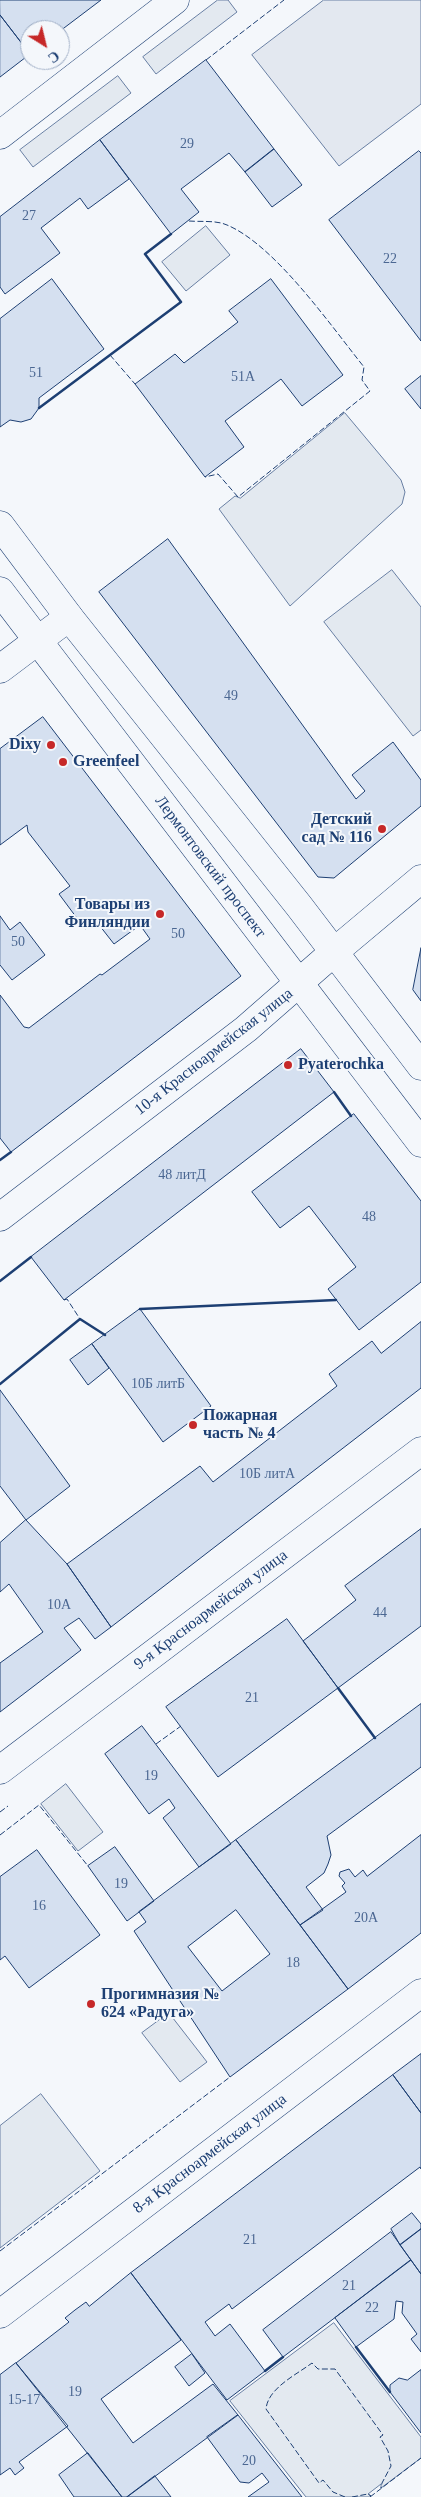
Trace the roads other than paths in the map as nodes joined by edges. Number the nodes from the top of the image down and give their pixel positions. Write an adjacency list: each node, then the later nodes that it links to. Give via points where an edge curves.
1 (175, 0): 2 (street)
2 (0, 135)
3 (0, 525): 5 (street)
4 (0, 591): 6 (street, Лермонтовский проспект)
5 (69, 617): 6 (street); 9 (street)
6 (37, 641): 7 (street); 10 (street, Лермонтовский проспект)
7 (0, 669)
8 (421, 879): 9 (street, 10-я Красноармейская улица)
9 (334, 952): 10 (street, 10-я Красноармейская улица); 11 (street)
10 (300, 984): 12 (street, Лермонтовский проспект); 13 (street, 10-я Красноармейская улица)
11 (421, 1066)
12 (421, 1143)
13 (0, 1217)
14 (421, 1451): 15 (street, 9-я Красноармейская улица)
15 (0, 1770)
16 (421, 1993): 17 (street, 8-я Красноармейская улица)
17 (0, 2314)

